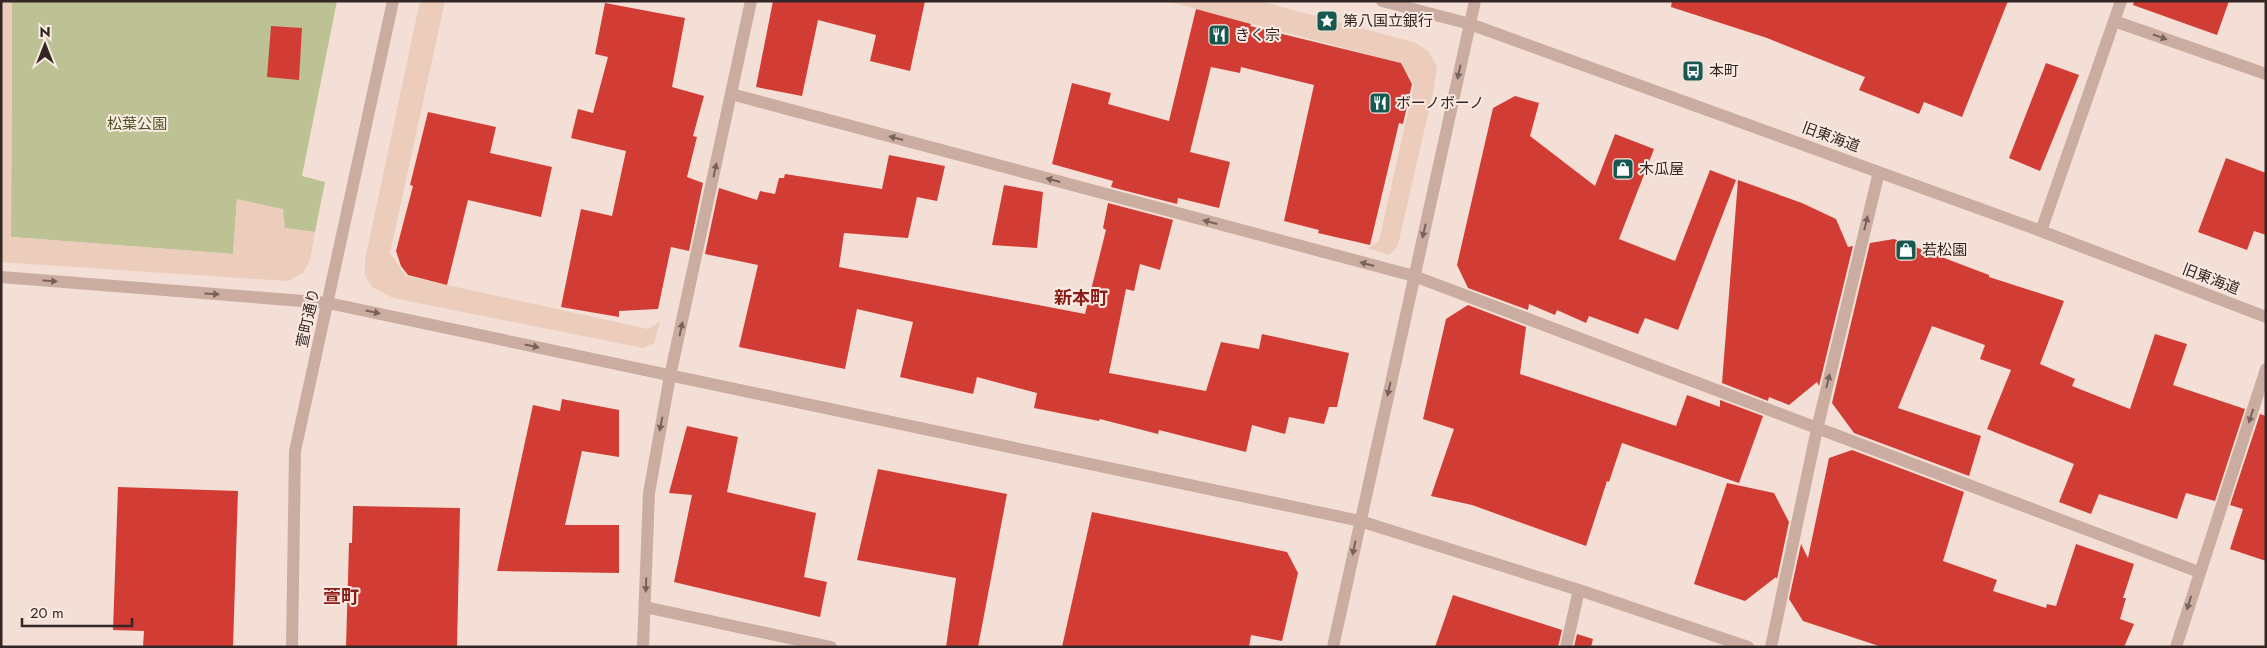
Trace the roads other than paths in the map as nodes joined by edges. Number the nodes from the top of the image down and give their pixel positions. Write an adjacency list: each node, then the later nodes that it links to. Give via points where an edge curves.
1 (393, 1): 14 (street, 萱町通り)
2 (751, 1): 9 (street)
3 (1382, 1): 7 (street, 旧東海道)
4 (1475, 1): 7 (street)
5 (2121, 1): 6 (street)
6 (2114, 21): 8 (street, one-way to 8); 11 (street)
7 (1470, 24): 10 (street, 旧東海道); 12 (street, one-way to 12)
8 (2266, 74)
9 (731, 94): 12 (street, one-way to 9); 17 (street, one-way to 9)
10 (1879, 172): 11 (street, 旧東海道); 18 (street, one-way to 10)
11 (2041, 231): 15 (street, 旧東海道)
12 (1414, 276): 18 (street); 19 (street, one-way to 19)
13 (1, 277): 14 (street, one-way to 14)
14 (328, 303): 17 (street, one-way to 17); 23 (street, 萱町通り, via 296,450)
15 (2266, 317)
16 (2266, 369): 20 (street, one-way to 20)
17 (670, 376): 19 (street); 22 (street, one-way to 22, via 649,492)
18 (1817, 429): 20 (street); 29 (street)
19 (1360, 521): 21 (street); 26 (street, one-way to 26)
20 (2199, 572): 30 (street, one-way to 30)
21 (1579, 590): 27 (street); 28 (street)
22 (645, 607): 24 (street); 25 (street)
23 (292, 647)
24 (643, 647)
25 (831, 647)
26 (1333, 647)
27 (1566, 647)
28 (1748, 647)
29 (1771, 647)
30 (2176, 647)

